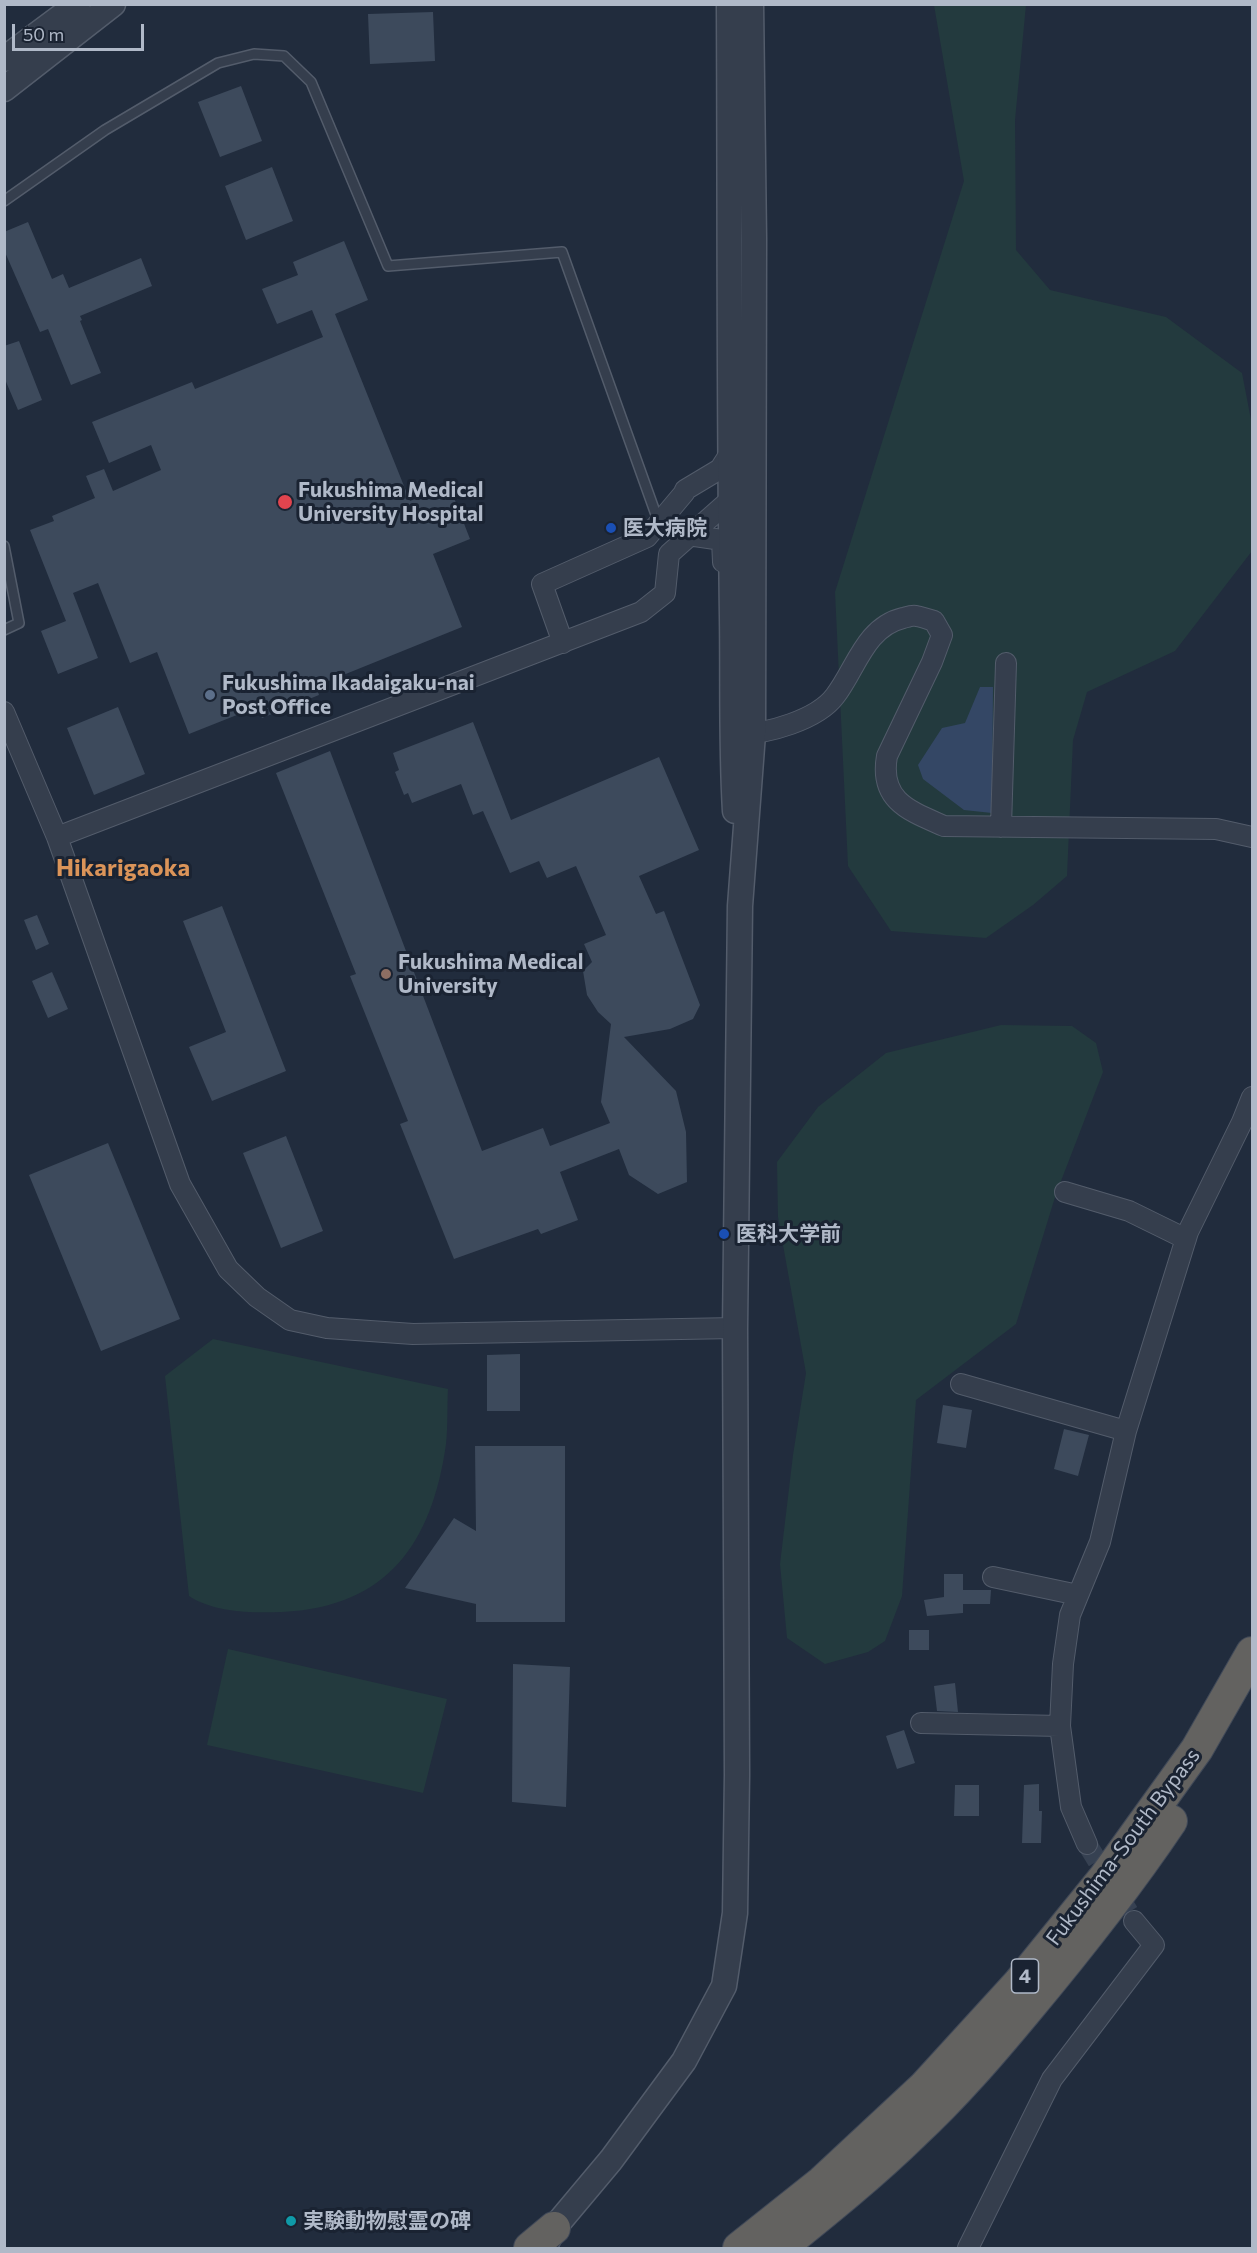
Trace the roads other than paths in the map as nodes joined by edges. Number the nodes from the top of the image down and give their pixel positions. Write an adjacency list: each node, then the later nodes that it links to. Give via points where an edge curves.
1 (78, 4): 5 (street)
2 (113, 4): 6 (street)
3 (729, 4): 9 (street)
4 (751, 4): 8 (street)
5 (4, 59)
6 (4, 89)
7 (4, 201): 13 (lane, via 105,130 218,63 254,54 284,56 311,82 388,266 562,252)
8 (753, 375): 10 (street, via 748,384 746,468); 12 (street)
9 (729, 455): 10 (street); 11 (street, via 720,469)
10 (732, 491): 11 (street, via 719,483); 12 (street); 14 (street); 16 (street)
11 (684, 493): 13 (street)
12 (754, 517): 21 (street)
13 (659, 524): 18 (street, via 647,537 542,585)
14 (688, 536): 16 (street, via 722,540 725,611); 18 (street, via 669,554 665,593 641,612)
15 (4, 546): 17 (lane, via 19,622)
16 (732, 622): 21 (street)
17 (4, 630)
18 (563, 643): 23 (street)
19 (1006, 663): 22 (street)
20 (4, 711): 23 (street)
21 (743, 734): 22 (street, via 782,727 816,713 835,698 871,638 894,620 914,615 934,621 942,635 887,756 887,786 898,802 944,826); 28 (street)
22 (1000, 827): 24 (street, via 1216,829)
23 (57, 837): 28 (street, via 180,1184 228,1269 257,1297 290,1320 338,1329 413,1334)
24 (1252, 837)
25 (1252, 1097): 27 (street)
26 (1065, 1192): 27 (street, via 1129,1211)
27 (1185, 1239): 30 (street)
28 (735, 1328): 39 (street, via 735,1913 724,1986 684,2061)
29 (961, 1384): 30 (street)
30 (1126, 1431): 32 (street, via 1100,1542)
31 (993, 1577): 32 (street)
32 (1078, 1595): 36 (street, via 1070,1615 1063,1664)
33 (1252, 1653): 41 (highway, Fukushima-South Bypass / 4, via 1197,1749 1105,1877 1019,1983 924,2087 822,2182)
34 (1252, 1694): 42 (highway, Fukushima-South Bypass / 4, via 1137,1872 992,2051 916,2132)
35 (921, 1723): 36 (street)
36 (1060, 1726): 37 (street, via 1071,1807)
37 (1087, 1844)
38 (1134, 1921): 43 (street, via 1154,1945 1052,2079)
39 (549, 2238): 40 (highway)
40 (530, 2248)
41 (739, 2248)
42 (780, 2248)
43 (968, 2248)

